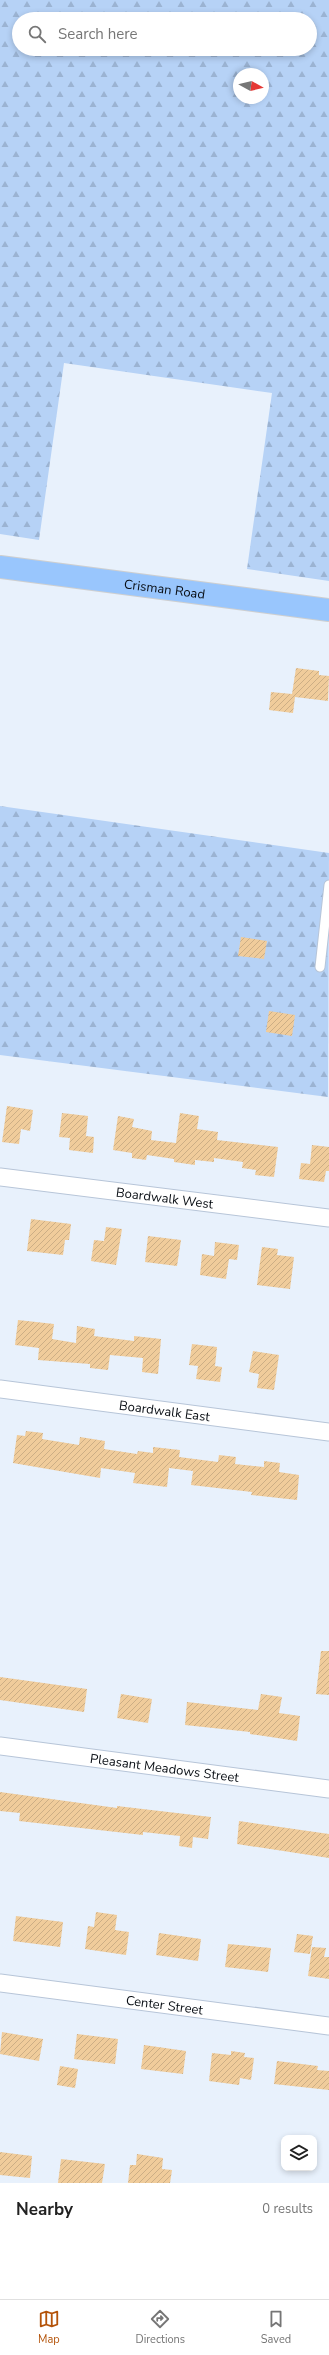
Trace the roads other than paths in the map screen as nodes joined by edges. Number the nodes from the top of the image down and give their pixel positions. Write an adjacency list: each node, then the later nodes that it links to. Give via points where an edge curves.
1 (0, 567): 2 (main road, Crisman Road)
2 (329, 610)
3 (329, 885): 4 (lane)
4 (320, 967)
5 (0, 1177): 6 (street, Boardwalk West)
6 (329, 1218)
7 (0, 1389): 8 (street, Boardwalk East)
8 (329, 1432)
9 (0, 1746): 10 (street, Pleasant Meadows Street)
10 (329, 1789)
11 (0, 1983): 12 (street, Center Street)
12 (329, 2026)

